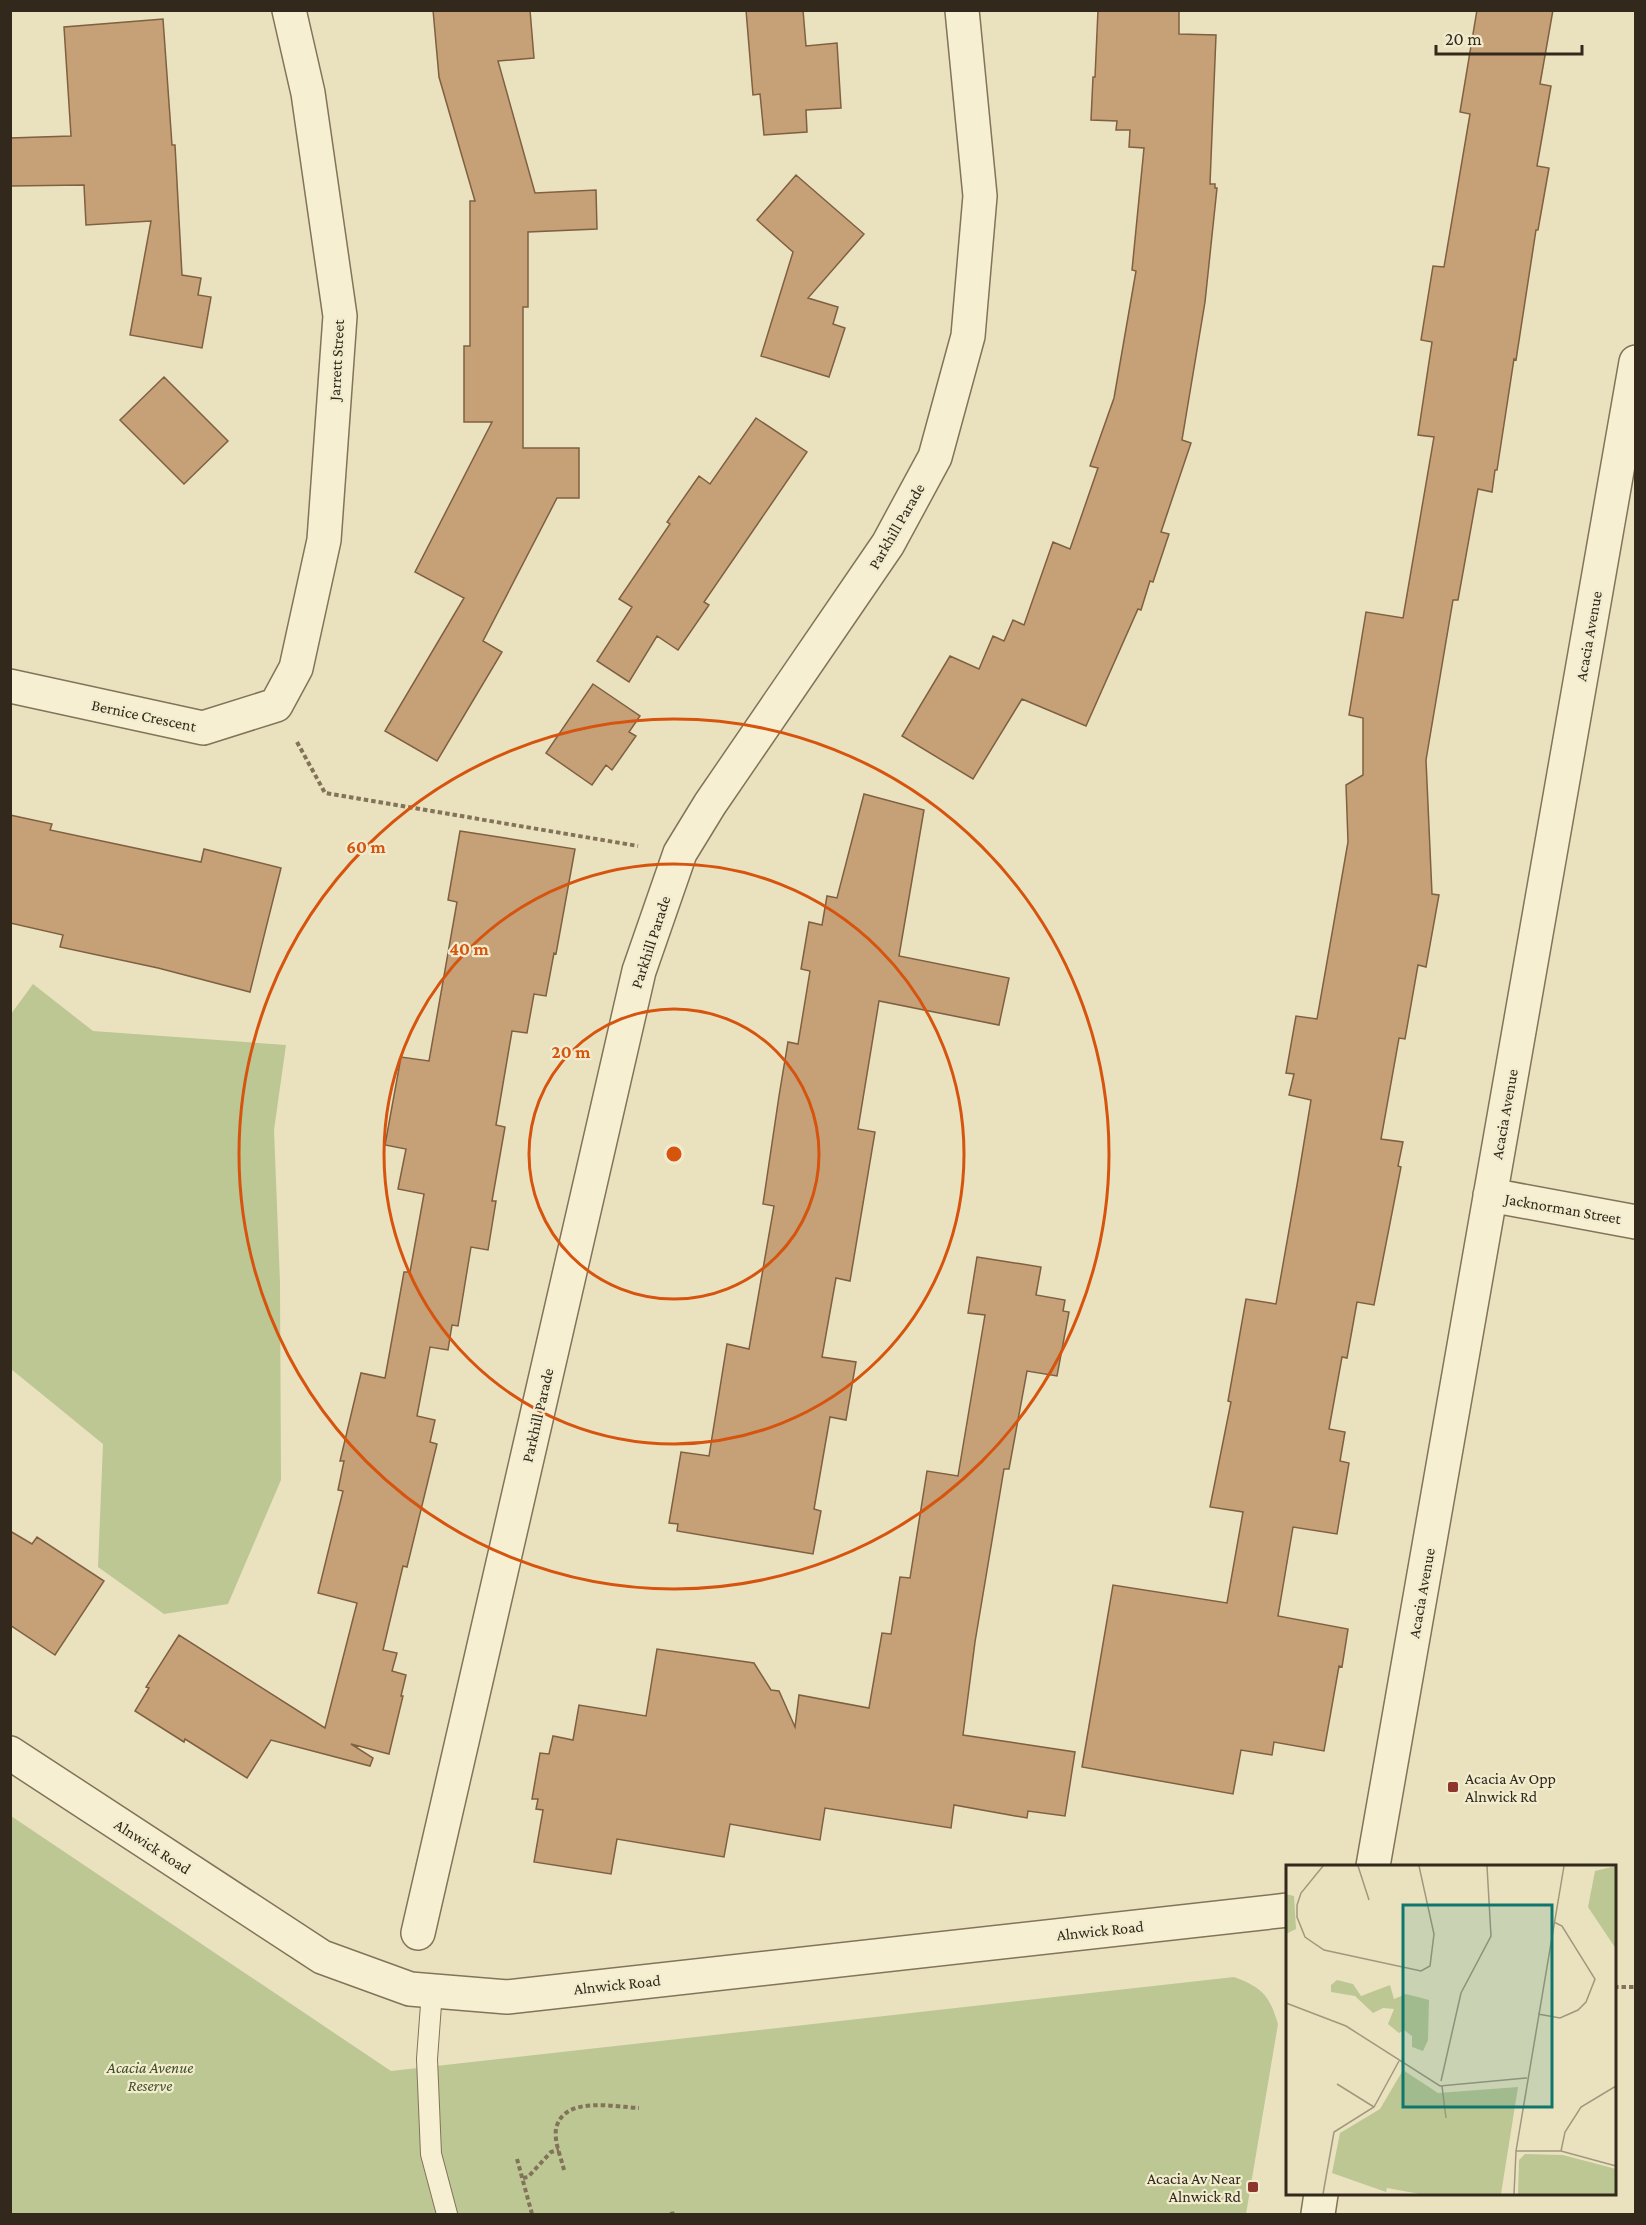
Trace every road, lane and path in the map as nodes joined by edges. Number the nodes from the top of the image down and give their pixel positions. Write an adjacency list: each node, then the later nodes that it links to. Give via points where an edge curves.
1 (289, 10): 5 (street, Jarrett Street, via 308,93 340,316 324,540 296,668)
2 (962, 10): 6 (street, Parkhill Parade, via 980,196 968,336 935,457 888,544)
3 (1635, 362): 7 (street, Acacia Avenue)
4 (10, 686): 5 (street, Bernice Crescent, via 203,728)
5 (276, 705): 6 (path, via 325,794)
6 (680, 853): 12 (street, Parkhill Parade, via 639,970)
7 (1490, 1195): 8 (street, Jacknorman Street); 10 (street, Acacia Avenue)
8 (1635, 1221)
9 (10, 1753): 15 (street, Alnwick Road, via 322,1957 410,1989)
10 (1373, 1865)
11 (1286, 1910): 15 (street, Alnwick Road, via 507,1997)
12 (418, 1933)
13 (1616, 1987): 14 (path)
14 (1635, 1987)
15 (432, 1991): 23 (lane, via 427,2059 431,2154)
16 (639, 2108): 17 (path, via 576,2107 567,2112 556,2129)
17 (559, 2150): 19 (path); 20 (path, via 551,2152)
18 (518, 2159): 20 (path)
19 (564, 2170)
20 (523, 2178): 24 (path)
21 (1321, 2195): 26 (street)
22 (676, 2213): 25 (path)
23 (447, 2214)
24 (532, 2214)
25 (670, 2214)
26 (1318, 2214)

